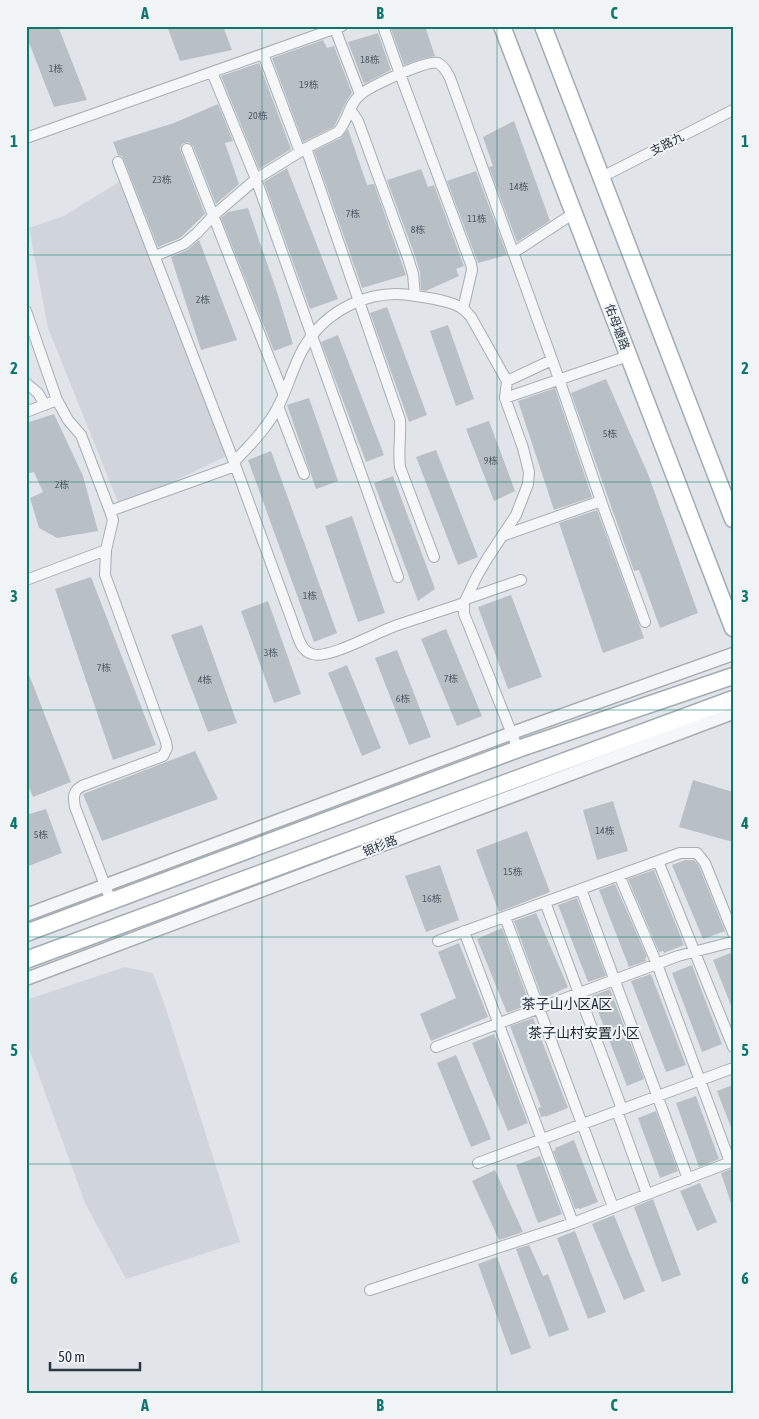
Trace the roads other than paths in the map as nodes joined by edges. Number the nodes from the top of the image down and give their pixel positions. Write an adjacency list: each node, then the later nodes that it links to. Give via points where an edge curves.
1 (383, 26): 6 (street)
2 (502, 26): 17 (main road, 佑母塘路)
3 (543, 26): 15 (main road)
4 (339, 30): 8 (street); 11 (street)
5 (266, 59): 13 (street)
6 (400, 74): 8 (street); 19 (street, via 431,62 437,62 447,71); 23 (street, via 471,264)
7 (214, 77): 16 (street)
8 (360, 94): 9 (street)
9 (350, 109): 13 (street, via 338,132); 21 (street, via 358,121 408,258)
10 (733, 110): 15 (street, 支路九)
11 (26, 138)
12 (187, 149): 18 (street)
13 (303, 150): 16 (street); 22 (street)
14 (118, 162): 20 (street)
15 (600, 178): 41 (main road)
16 (256, 179): 18 (street); 25 (street)
17 (574, 213): 19 (street); 26 (main road, 佑母塘路)
18 (212, 216): 20 (street, via 184,244); 31 (street)
19 (513, 253): 27 (street)
20 (155, 256): 37 (street)
21 (416, 296): 22 (street, via 403,293); 23 (street)
22 (359, 300): 25 (street, via 339,311); 44 (street, via 400,420 400,467)
23 (463, 309): 29 (street)
24 (26, 311): 33 (street)
25 (312, 334): 31 (street); 45 (street)
26 (628, 356): 28 (street); 50 (main road, 佑母塘路)
27 (552, 360): 28 (street); 29 (street)
28 (558, 379): 32 (street); 39 (street)
29 (507, 381): 32 (street)
30 (26, 383): 34 (street)
31 (284, 393): 35 (street)
32 (505, 398): 42 (street, via 529,472 528,484 516,515)
33 (57, 400): 34 (street); 40 (street, via 81,436)
34 (45, 405): 36 (street)
35 (278, 406): 37 (street, via 259,436); 38 (street)
36 (26, 412)
37 (235, 464): 40 (street); 48 (street, via 306,651 322,654)
38 (304, 474)
39 (601, 501): 42 (street); 49 (street)
40 (110, 511): 43 (street, via 112,520)
41 (733, 519)
42 (502, 536): 48 (street)
43 (106, 550): 46 (street); 59 (street, via 108,585 167,748 158,758 82,786 74,793 75,807)
44 (434, 557)
45 (398, 577)
46 (26, 580)
47 (521, 580): 48 (street)
48 (465, 601): 55 (street, via 464,614)
49 (645, 622)
50 (733, 628)
51 (733, 654): 55 (street)
52 (733, 676): 56 (main road)
53 (733, 699): 71 (main road, 银杉路)
54 (733, 713): 73 (street, 银杉路)
55 (512, 733): 56 (street); 59 (street)
56 (518, 749): 61 (main road)
57 (658, 861): 58 (street); 67 (street, via 680,853 697,854 705,863); 70 (street)
58 (619, 875): 60 (street); 72 (street)
59 (105, 885): 61 (street); 63 (street)
60 (581, 889): 62 (street); 74 (street)
61 (111, 902): 66 (main road)
62 (545, 902): 64 (street); 75 (street)
63 (26, 915)
64 (505, 917): 65 (street); 76 (street)
65 (464, 931): 68 (street); 77 (street)
66 (26, 933)
67 (733, 933)
68 (438, 941)
69 (733, 943): 70 (street)
70 (694, 951): 72 (street); 79 (street)
71 (26, 960)
72 (657, 964): 74 (street); 81 (street)
73 (26, 979)
74 (615, 980): 75 (street); 82 (street)
75 (579, 993): 76 (street); 83 (street)
76 (539, 1008): 77 (street); 84 (street)
77 (499, 1023): 78 (street); 85 (street)
78 (436, 1047)
79 (733, 1047)
80 (733, 1068): 81 (street)
81 (700, 1081): 82 (street); 86 (street)
82 (658, 1096): 83 (street); 88 (street)
83 (620, 1110): 84 (street); 89 (street)
84 (582, 1124): 85 (street); 90 (street)
85 (541, 1140): 87 (street); 91 (street)
86 (731, 1162): 88 (street)
87 (478, 1163)
88 (688, 1178): 89 (street)
89 (647, 1194): 90 (street)
90 (613, 1207): 91 (street)
91 (573, 1223): 92 (street)
92 (370, 1290)

